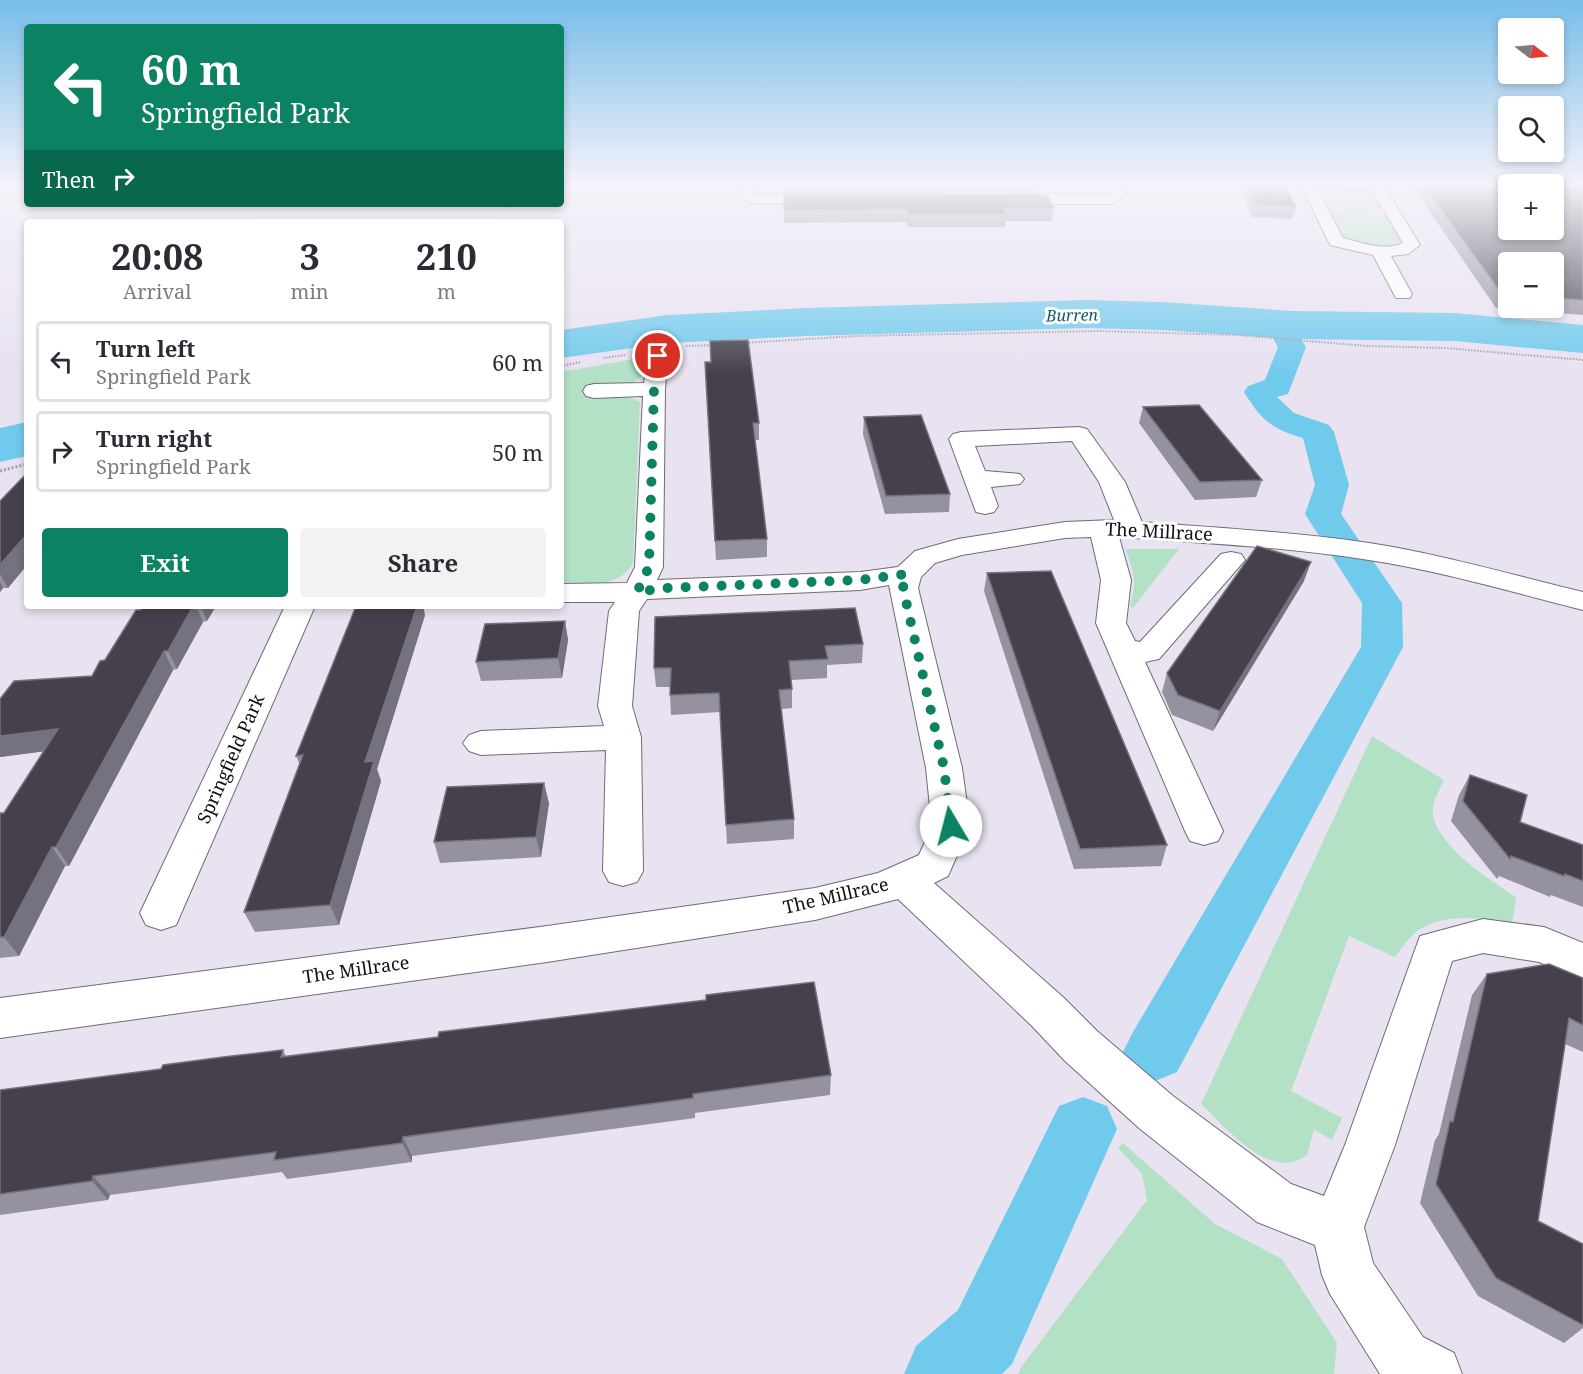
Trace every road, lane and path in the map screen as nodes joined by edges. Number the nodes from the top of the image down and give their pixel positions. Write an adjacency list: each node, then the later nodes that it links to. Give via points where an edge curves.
1 (1360, 247): 3 (street)
2 (1408, 247): 3 (street)
3 (1380, 252): 4 (street)
4 (1403, 294)
5 (740, 343): 9 (path, via 855,336 1097,331 1445,348)
6 (717, 344): 7 (path)
7 (657, 352): 8 (path); 12 (street)
8 (599, 359)
9 (1583, 360)
10 (589, 361): 11 (path)
11 (564, 365)
12 (654, 389): 13 (street); 22 (street, via 649,567)
13 (594, 391)
14 (24, 465): 15 (path)
15 (0, 471)
16 (977, 479): 17 (street); 18 (street); 19 (street, via 962,439 1079,434 1112,482 1122,510)
17 (1011, 479)
18 (985, 506)
19 (1117, 528): 21 (street, The Millrace, via 1065,530 958,547 925,557); 24 (street, The Millrace, via 1371,552); 26 (street, via 1111,624)
20 (1231, 560): 26 (street, via 1148,652)
21 (906, 574): 22 (street); 31 (street, The Millrace, via 903,588 944,768 951,826 934,865)
22 (637, 592): 23 (street); 27 (street, via 624,611 617,682 615,706)
23 (564, 593)
24 (1583, 601)
25 (299, 609): 32 (street, Springfield Park)
26 (1124, 650): 29 (street)
27 (624, 737): 28 (street); 30 (street)
28 (481, 743)
29 (1204, 831)
30 (623, 871)
31 (903, 879): 34 (street, The Millrace, via 886,887 804,906); 35 (street, via 1156,1112 1275,1204)
32 (161, 913)
33 (1583, 962): 35 (street, via 1544,945 1483,936 1435,948 1370,1145)
34 (0, 1018)
35 (1338, 1227): 36 (street, via 1349,1275 1403,1357)
36 (1433, 1374)

